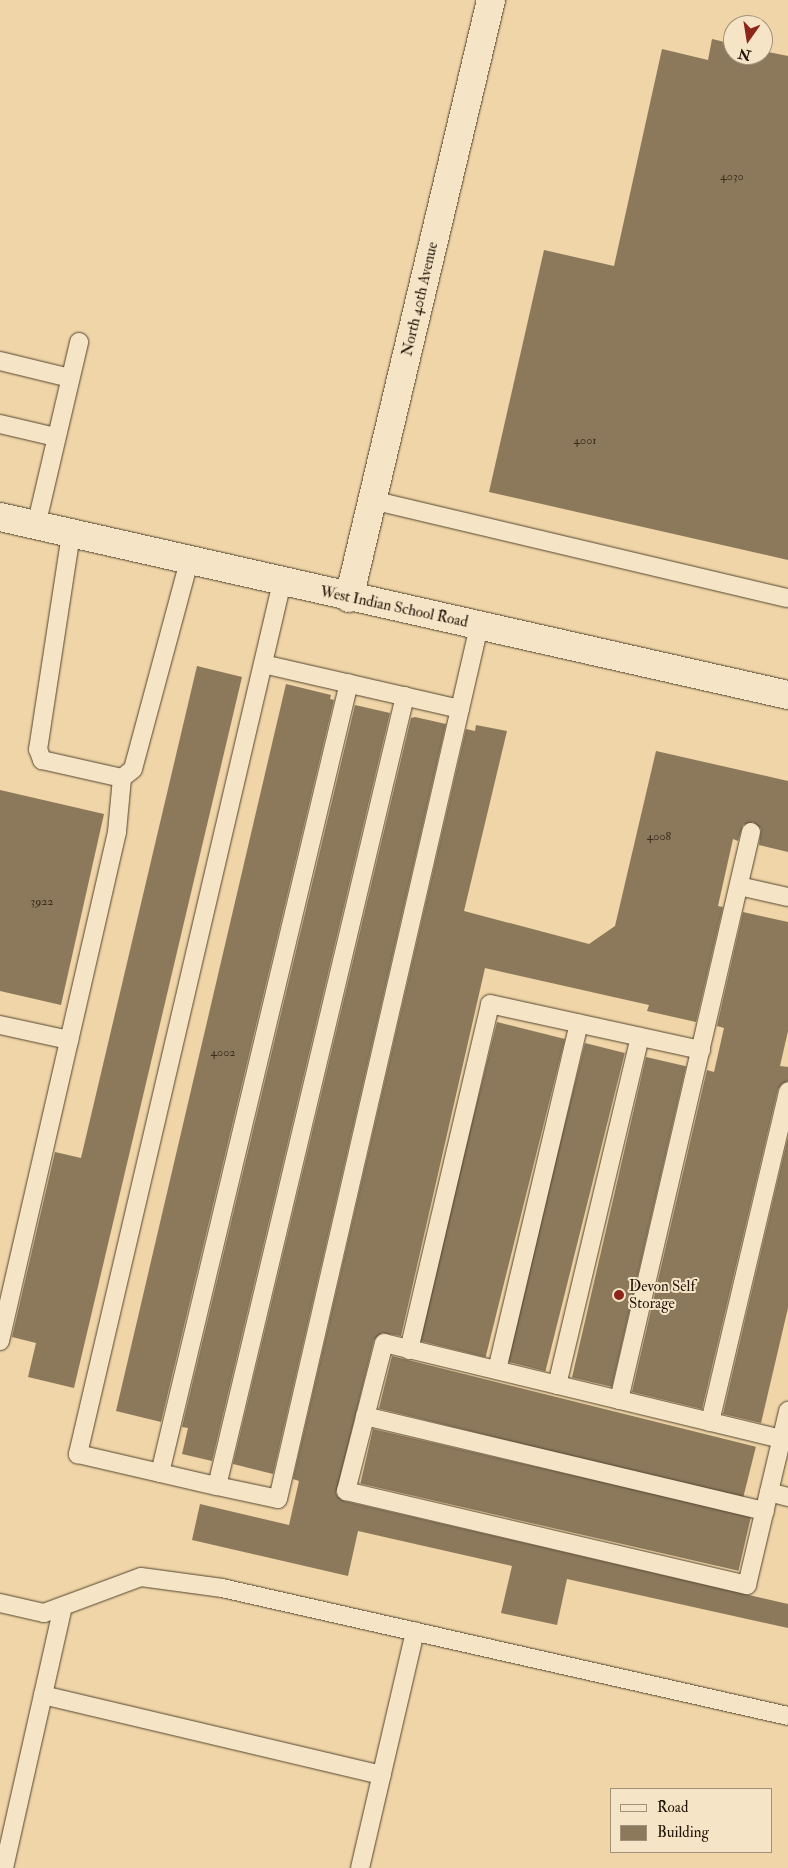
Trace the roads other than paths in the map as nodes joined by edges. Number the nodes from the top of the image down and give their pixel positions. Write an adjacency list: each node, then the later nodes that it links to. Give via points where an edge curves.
1 (491, 0): 7 (main road, North 40th Avenue)
2 (79, 342): 4 (lane)
3 (0, 361): 4 (lane)
4 (70, 378): 6 (lane)
5 (0, 424): 6 (lane)
6 (55, 437): 9 (lane)
7 (372, 500): 13 (main road, North 40th Avenue); 14 (lane)
8 (0, 517): 9 (main road, West Indian School Road)
9 (36, 526): 10 (main road, West Indian School Road)
10 (71, 534): 11 (main road, West Indian School Road); 21 (lane, via 38,749 42,760)
11 (189, 561): 12 (main road, West Indian School Road); 21 (lane, via 133,769)
12 (282, 582): 13 (main road, West Indian School Road); 16 (lane)
13 (349, 598): 15 (main road, West Indian School Road)
14 (788, 598)
15 (479, 626): 18 (main road, West Indian School Road); 20 (lane)
16 (263, 664): 17 (lane); 40 (lane, via 78,1454)
17 (349, 683): 19 (lane); 40 (lane)
18 (788, 694)
19 (405, 696): 20 (lane); 41 (lane)
20 (460, 709): 41 (lane, via 278,1499)
21 (122, 778): 28 (lane, via 117,832)
22 (752, 832): 23 (lane)
23 (739, 886): 24 (lane); 29 (lane)
24 (788, 897)
25 (579, 1024): 27 (lane); 32 (lane, via 490,1004); 33 (lane)
26 (0, 1025): 28 (lane)
27 (640, 1037): 29 (lane); 34 (lane)
28 (69, 1040): 31 (lane)
29 (701, 1050): 35 (lane)
30 (788, 1091): 38 (lane)
31 (0, 1340)
32 (409, 1350): 33 (lane); 37 (lane, via 384,1343)
33 (497, 1370): 34 (lane)
34 (557, 1385): 35 (lane)
35 (619, 1400): 38 (lane)
36 (788, 1411): 39 (lane)
37 (365, 1416): 44 (lane); 44 (lane, via 346,1491 747,1585)
38 (710, 1422): 39 (lane)
39 (781, 1439): 42 (lane)
40 (160, 1473): 41 (lane)
41 (217, 1486)
42 (769, 1492): 43 (lane); 44 (lane)
43 (788, 1497)
44 (765, 1511)
45 (0, 1603): 46 (lane, via 44,1613)
46 (64, 1607): 47 (lane, via 141,1577 222,1588); 48 (lane)
47 (415, 1631): 49 (lane); 50 (lane)
48 (43, 1694): 50 (lane); 51 (lane)
49 (788, 1716)
50 (382, 1775): 52 (lane)
51 (4, 1868)
52 (360, 1868)

